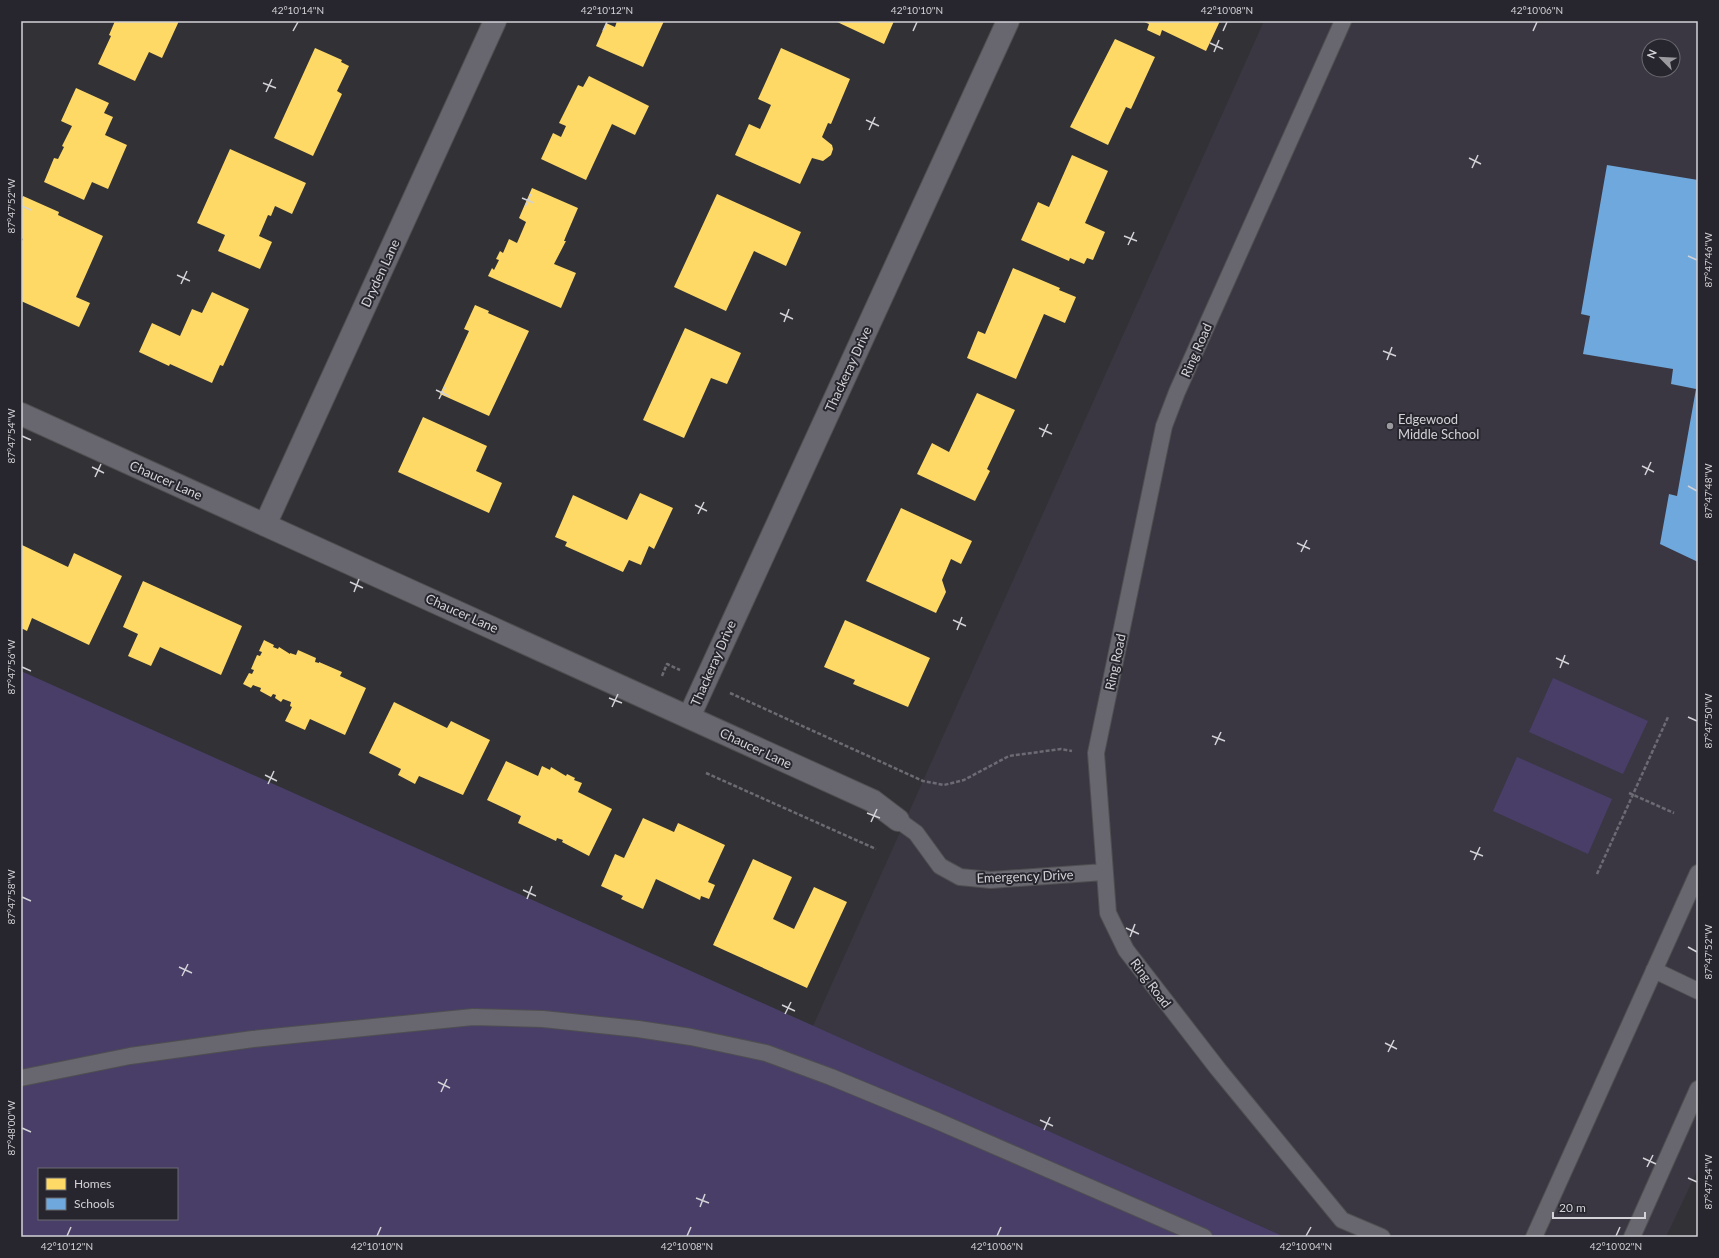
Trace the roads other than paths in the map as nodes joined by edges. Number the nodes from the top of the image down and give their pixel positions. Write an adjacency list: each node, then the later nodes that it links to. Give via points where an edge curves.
1 (495, 21): 5 (street, Dryden Lane)
2 (1008, 21): 6 (street, Thackeray Drive)
3 (1343, 21): 8 (lane, Ring Road, via 1164,426 1096,753)
4 (21, 414): 5 (street, Chaucer Lane)
5 (265, 525): 6 (street, Chaucer Lane)
6 (689, 717): 7 (street, Chaucer Lane, via 873,801)
7 (898, 820): 8 (lane, Emergency Drive, via 916,833 940,866 960,877 991,880)
8 (1104, 872): 15 (lane, Ring Road, via 1108,913 1126,950 1218,1069 1342,1220)
9 (1698, 873): 10 (lane)
10 (1654, 970): 11 (lane); 16 (lane)
11 (1698, 990)
12 (21, 1078): 14 (lane, via 130,1056 253,1039 473,1017 543,1019 638,1029 766,1053 928,1117)
13 (1698, 1089): 17 (lane)
14 (1204, 1237)
15 (1382, 1237)
16 (1534, 1237)
17 (1632, 1237)

